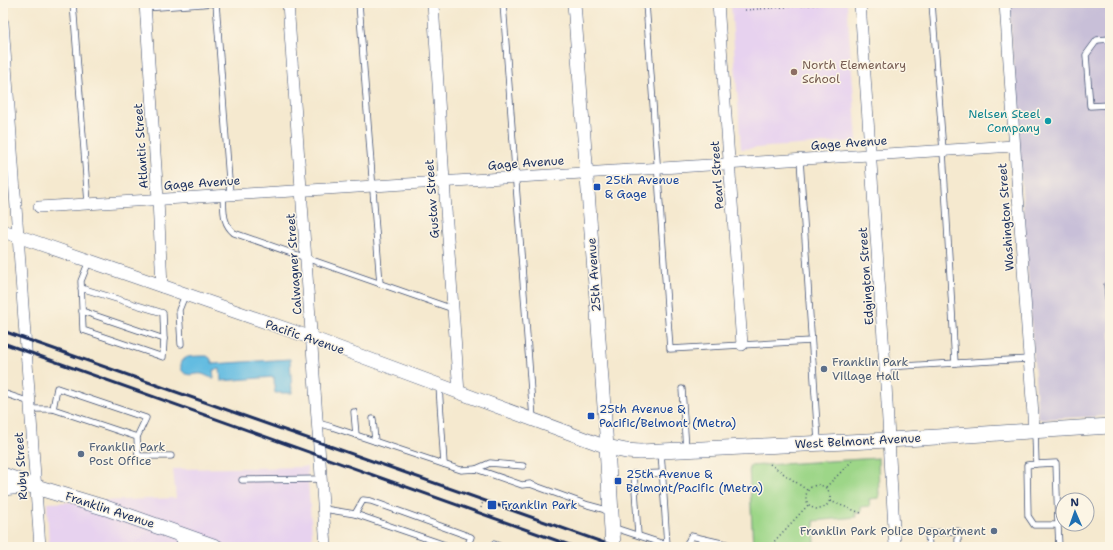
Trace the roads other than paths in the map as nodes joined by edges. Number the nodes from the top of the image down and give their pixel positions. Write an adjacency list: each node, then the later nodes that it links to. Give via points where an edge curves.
1 (73, 3): 30 (lane)
2 (288, 3): 27 (street, Calwagner Street)
3 (359, 3): 26 (lane)
4 (433, 3): 25 (street, Gustav Street)
5 (503, 3): 24 (lane)
6 (574, 3): 23 (street, 25th Avenue)
7 (646, 3): 22 (lane)
8 (718, 3): 21 (street, Pearl Street)
9 (860, 3): 19 (street, Edgington Street)
10 (932, 3): 17 (lane)
11 (1004, 3): 16 (street, Washington Street)
12 (145, 6): 28 (lane, via 216,3); 29 (street, Atlantic Street)
13 (3, 23): 18 (street, Ruby Street)
14 (1110, 40): 15 (lane, via 1097,40 1086,55 1090,106)
15 (1110, 105)
16 (1014, 146): 17 (street, Gage Avenue); 49 (street, Washington Street)
17 (943, 151): 19 (street, Gage Avenue); 50 (lane)
18 (8, 154): 33 (street, Ruby Street)
19 (871, 155): 20 (street, Gage Avenue); 51 (street, Edgington Street)
20 (800, 160): 21 (street, Gage Avenue); 46 (lane)
21 (729, 164): 22 (street, Gage Avenue); 48 (street, Pearl Street)
22 (657, 168): 23 (street, Gage Avenue); 48 (lane, via 670,349)
23 (586, 173): 24 (street, Gage Avenue); 69 (street, 25th Avenue)
24 (516, 177): 25 (street, Gage Avenue); 60 (lane)
25 (444, 181): 26 (street, Gage Avenue); 41 (street, Gustav Street)
26 (373, 186): 27 (street, Gage Avenue); 36 (lane)
27 (301, 190): 28 (street, Gage Avenue); 34 (street, Calwagner Street)
28 (226, 194): 29 (street, Gage Avenue); 34 (lane, via 225,220 228,228 234,233)
29 (158, 199): 30 (street, Gage Avenue); 38 (street, Atlantic Street)
30 (88, 203): 31 (street, Gage Avenue)
31 (39, 206)
32 (3, 230): 33 (street, Pacific Avenue)
33 (18, 236): 35 (street, Pacific Avenue); 56 (street, Ruby Street)
34 (307, 258): 36 (lane); 44 (street, Calwagner Street)
35 (89, 261): 38 (street, Pacific Avenue); 39 (lane, via 81,282)
36 (380, 284): 41 (lane)
37 (1110, 285): 43 (lane, via 1107,285)
38 (162, 287): 40 (street, Pacific Avenue)
39 (82, 288): 42 (lane); 45 (lane, via 163,313)
40 (185, 295): 44 (street, Pacific Avenue); 47 (lane, via 179,310)
41 (453, 309): 55 (street, Gustav Street)
42 (82, 311): 45 (lane); 45 (lane, via 83,330 163,357)
43 (1110, 317)
44 (312, 338): 52 (street, Pacific Avenue); 61 (street, Calwagner Street)
45 (164, 339)
46 (812, 341): 48 (lane); 68 (lane)
47 (181, 344)
48 (742, 345)
49 (1029, 359): 50 (lane); 63 (street, Washington Street)
50 (955, 363): 51 (lane)
51 (885, 367): 66 (street, Edgington Street)
52 (438, 385): 55 (street, Pacific Avenue); 73 (lane)
53 (682, 389): 70 (lane)
54 (3, 393): 56 (lane)
55 (459, 393): 60 (street, Pacific Avenue)
56 (30, 405): 57 (lane); 81 (street, Ruby Street)
57 (53, 408): 65 (lane); 65 (lane, via 57,388 146,418)
58 (354, 412): 64 (lane)
59 (373, 419): 67 (lane)
60 (533, 420): 69 (street, Pacific Avenue)
61 (318, 423): 64 (lane); 79 (street, Calwagner Street)
62 (1110, 426): 63 (main road, West Belmont Avenue)
63 (1034, 430): 66 (main road, West Belmont Avenue); 74 (lane)
64 (356, 435): 67 (lane)
65 (137, 437): 72 (lane, via 138,456)
66 (889, 440): 68 (main road, West Belmont Avenue); 103 (street, Edgington Street)
67 (375, 441): 73 (lane)
68 (818, 443): 70 (main road, West Belmont Avenue)
69 (607, 446): 71 (main road, West Belmont Avenue, via 626,451); 85 (main road, 25th Avenue)
70 (686, 449): 71 (main road, West Belmont Avenue)
71 (661, 451): 77 (lane)
72 (171, 456)
73 (444, 464): 76 (lane, via 461,470)
74 (1036, 464): 83 (lane, via 1056,464); 87 (lane, via 1027,465 1028,516 1034,525)
75 (524, 466): 76 (lane, via 490,463)
76 (476, 469): 85 (lane)
77 (663, 473): 90 (lane, via 634,474); 92 (lane)
78 (3, 475): 81 (main road, Franklin Avenue)
79 (322, 479): 80 (lane); 84 (street, Calwagner Street)
80 (242, 480)
81 (36, 487): 82 (street); 91 (main road, Franklin Avenue, via 106,508); 93 (street, Ruby Street)
82 (3, 490)
83 (1057, 492)
84 (324, 509): 86 (lane); 95 (street, Calwagner Street)
85 (611, 511): 88 (main road, 25th Avenue)
86 (355, 514): 96 (lane); 97 (lane, via 362,500 371,501 472,537)
87 (1055, 524)
88 (612, 526): 90 (lane); 100 (main road, 25th Avenue)
89 (1058, 532): 106 (lane)
90 (638, 535): 92 (lane)
91 (182, 541): 94 (main road, Franklin Avenue)
92 (670, 546)
93 (40, 547)
94 (216, 547)
95 (326, 547)
96 (451, 547)
97 (467, 547)
98 (493, 547): 99 (lane, via 494,544)
99 (502, 547)
100 (613, 547)
101 (686, 547): 102 (lane, via 691,536)
102 (739, 547)
103 (895, 547)
104 (929, 547): 105 (lane, via 928,532 958,531)
105 (958, 547)
106 (1059, 547)

